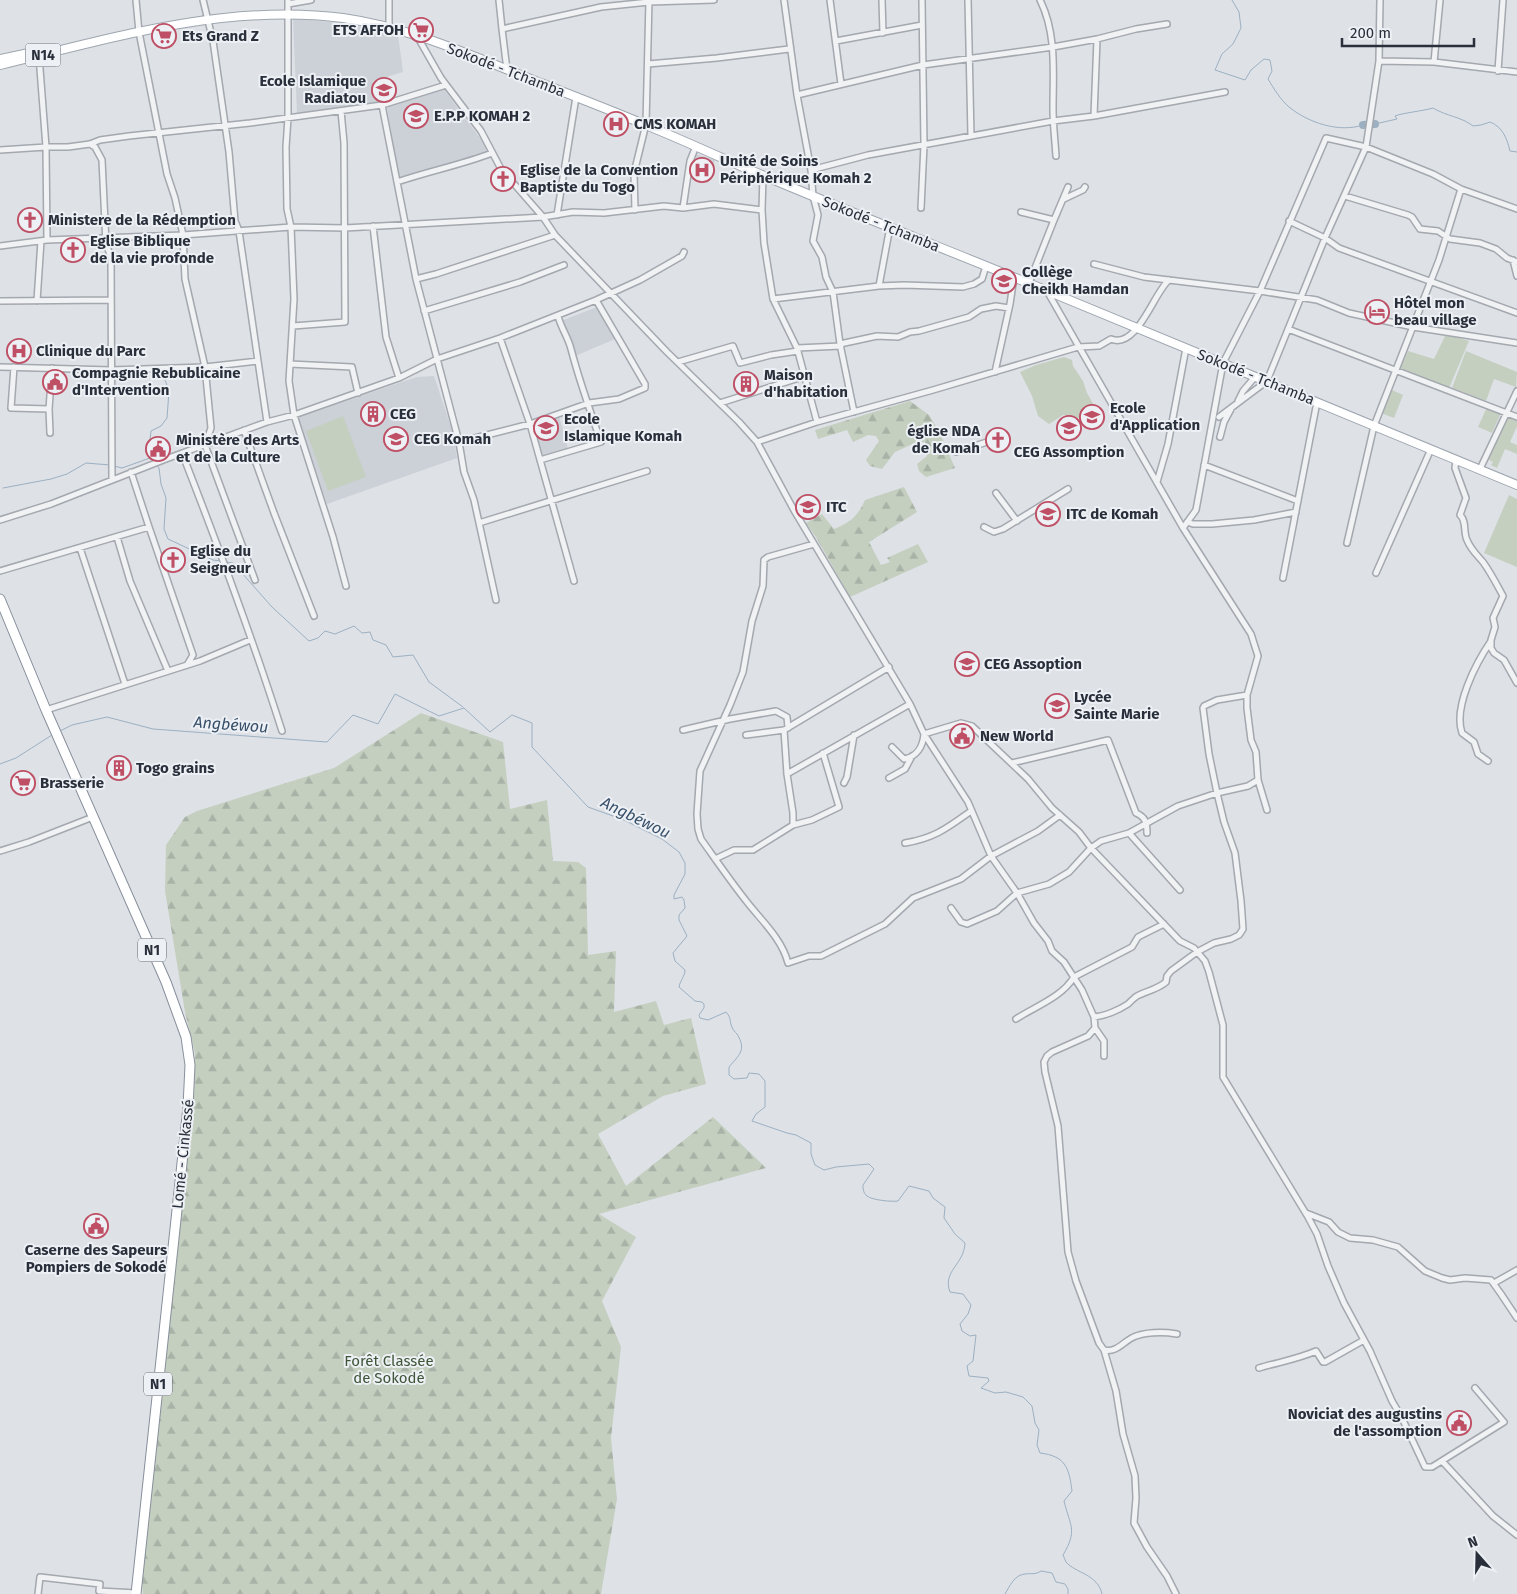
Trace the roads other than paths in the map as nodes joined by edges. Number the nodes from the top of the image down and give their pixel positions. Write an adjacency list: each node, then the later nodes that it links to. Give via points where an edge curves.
1 (136, 0): 24 (street)
2 (203, 0): 19 (street)
3 (311, 0): 17 (street)
4 (389, 0): 22 (street)
5 (499, 0): 23 (street)
6 (714, 0): 16 (street)
7 (784, 0): 31 (street)
8 (830, 0): 28 (street)
9 (882, 0): 25 (street)
10 (922, 0): 21 (street)
11 (968, 0): 33 (street)
12 (1040, 0): 30 (street)
13 (1380, 0): 35 (street)
14 (1440, 0): 36 (street)
15 (1503, 0): 41 (street)
16 (649, 1): 23 (street, via 601,7); 37 (street)
17 (288, 2): 18 (street)
18 (287, 14): 19 (main road, Sokodé - Tchamba / N14); 22 (main road, Sokodé - Tchamba / N14, via 344,18); 51 (street)
19 (207, 20): 24 (main road, Sokodé - Tchamba / N14); 54 (street)
20 (1167, 24): 27 (street)
21 (922, 25): 25 (street); 39 (street)
22 (389, 28): 26 (main road, Sokodé - Tchamba / N14)
23 (502, 29): 40 (street)
24 (139, 32): 29 (main road, Sokodé - Tchamba / N14); 55 (street)
25 (883, 34): 28 (street)
26 (417, 36): 40 (main road, Sokodé - Tchamba / N14); 43 (street)
27 (1097, 39): 30 (street); 50 (street)
28 (836, 42): 44 (street)
29 (85, 44): 32 (main road, Sokodé - Tchamba / N14); 34 (main road, Sokodé - Tchamba / N14)
30 (1053, 47): 33 (street); 52 (street)
31 (790, 49): 37 (street); 46 (street)
32 (39, 56): 38 (main road, Sokodé - Tchamba / N14); 59 (street)
33 (970, 58): 39 (street); 56 (street)
34 (0, 59)
35 (1379, 61): 36 (street); 61 (street)
36 (1434, 62): 41 (street)
37 (648, 64): 53 (street)
38 (0, 65)
39 (923, 65): 44 (street); 58 (street)
40 (507, 70): 47 (main road, Sokodé - Tchamba / N14)
41 (1498, 70): 42 (street)
42 (1517, 72)
43 (446, 84): 48 (street); 63 (street)
44 (841, 84): 46 (street)
45 (1225, 92): 50 (street)
46 (797, 95): 65 (street)
47 (576, 97): 53 (main road, Sokodé - Tchamba / N14); 80 (street)
48 (382, 105): 49 (street); 67 (street)
49 (341, 111): 51 (street); 87 (street)
50 (1094, 116): 52 (street)
51 (288, 118): 54 (street); 86 (street, via 287,209)
52 (1053, 121): 56 (street); 64 (street)
53 (646, 124): 60 (main road, Sokodé - Tchamba / N14); 76 (street, via 634,173)
54 (225, 126): 55 (street); 88 (street, via 235,220)
55 (158, 133): 57 (street); 90 (street)
56 (971, 136): 58 (street)
57 (90, 144): 59 (street); 93 (street, via 102,160)
58 (924, 145): 65 (street); 75 (street)
59 (46, 146): 62 (street); 95 (street)
60 (696, 146): 66 (main road, Sokodé - Tchamba / N14); 74 (street, via 690,161)
61 (1366, 147): 70 (street); 72 (street); 83 (street, via 1326,138)
62 (0, 150)
63 (492, 153): 67 (street); 81 (street, via 501,169)
64 (1056, 156)
65 (811, 170): 71 (street)
66 (762, 175): 71 (main road, Sokodé - Tchamba / N14); 77 (street)
67 (398, 182): 84 (street)
68 (1068, 187): 73 (street)
69 (1085, 187): 73 (street)
70 (1461, 189): 78 (street); 92 (street)
71 (813, 196): 101 (main road, Sokodé - Tchamba / N14); 111 (street, via 818,215 813,241)
72 (1345, 196): 92 (street, via 1408,215 1420,229 1438,231); 94 (street)
73 (1064, 199): 82 (street)
74 (683, 208): 76 (street, via 664,206); 77 (street, via 714,204)
75 (921, 208)
76 (635, 210): 80 (street)
77 (762, 210): 114 (street)
78 (1517, 210)
79 (1021, 212): 82 (street)
80 (557, 215): 81 (street)
81 (543, 217): 84 (street); 91 (street)
82 (1054, 220): 107 (street)
83 (1289, 221): 94 (street); 110 (street)
84 (405, 225): 85 (street); 104 (street)
85 (373, 226): 87 (street); 147 (street, via 386,337)
86 (291, 227): 87 (street); 88 (street); 123 (street)
87 (344, 228): 123 (street, via 345,322)
88 (239, 231): 90 (street); 134 (street)
89 (889, 232): 108 (street)
90 (183, 235): 93 (street); 140 (street, via 185,278)
91 (555, 235): 104 (street); 112 (street)
92 (1446, 237): 98 (street, via 1496,249); 106 (street)
93 (106, 238): 95 (street); 115 (street, via 111,257)
94 (1326, 238): 106 (street, via 1339,248); 113 (street)
95 (44, 241): 96 (street); 118 (street)
96 (0, 246)
97 (684, 252): 112 (street, via 640,280)
98 (1515, 261): 102 (street)
99 (1094, 264): 105 (street)
100 (564, 265): 120 (street)
101 (986, 266): 103 (main road, Sokodé - Tchamba / N14); 108 (street, via 982,278 963,287)
102 (1517, 276)
103 (1014, 277): 107 (main road, Sokodé - Tchamba / N14); 119 (street)
104 (416, 279): 120 (street)
105 (1169, 280): 110 (street); 125 (street)
106 (1430, 281): 121 (street); 124 (street)
107 (1029, 283): 109 (main road, Sokodé - Tchamba / N14)
108 (879, 286): 111 (street)
109 (1046, 290): 125 (main road, Sokodé - Tchamba / N14); 130 (street)
110 (1260, 291): 113 (street); 136 (street)
111 (833, 292): 114 (street); 129 (street)
112 (610, 293): 116 (street); 135 (street)
113 (1301, 298): 124 (street); 126 (street)
114 (773, 299): 132 (street)
115 (111, 300): 118 (street); 142 (street)
116 (596, 300): 122 (street); 152 (street, via 645,388 619,398)
117 (0, 301): 118 (street)
118 (37, 301)
119 (1010, 308): 129 (street, via 981,309 969,317 898,337 877,336); 144 (street)
120 (424, 311): 133 (street)
121 (1517, 312)
122 (558, 316): 127 (street); 152 (street)
123 (293, 326): 137 (street)
124 (1413, 327): 128 (street); 143 (street)
125 (1138, 328): 130 (street, via 1122,340 1111,339 1099,346); 131 (main road, Sokodé - Tchamba / N14)
126 (1288, 329): 143 (street); 148 (street)
127 (500, 338): 133 (street); 165 (street)
128 (1517, 343)
129 (841, 345): 132 (street); 156 (street)
130 (1078, 346): 144 (street); 184 (street)
131 (1186, 348): 136 (main road, Sokodé - Tchamba / N14); 184 (street, via 1168,444)
132 (797, 350): 135 (street, via 740,364 733,346); 145 (street)
133 (437, 359): 147 (street); 170 (street)
134 (258, 361): 140 (street); 162 (street)
135 (678, 362): 153 (street)
136 (1223, 363): 146 (main road, Sokodé - Tchamba / N14); 158 (street)
137 (290, 364): 150 (street, via 352,367); 159 (street)
138 (0, 367): 139 (street)
139 (14, 367): 141 (street); 155 (street, via 12,408)
140 (205, 367): 142 (street); 173 (street, via 211,428)
141 (52, 368): 142 (street); 155 (street)
142 (111, 370): 183 (street)
143 (1395, 371): 157 (street); 166 (street)
144 (995, 372): 156 (street)
145 (805, 376): 153 (street); 163 (street)
146 (1255, 377): 148 (main road, Sokodé - Tchamba / N14); 154 (street)
147 (399, 378): 150 (street)
148 (1267, 381): 151 (main road, Sokodé - Tchamba / N14); 154 (street)
149 (1517, 391): 157 (street)
150 (358, 394): 159 (street)
151 (1317, 402): 166 (main road, Sokodé - Tchamba / N14); 189 (street)
152 (589, 403): 165 (street); 177 (street, via 601,442)
153 (720, 403): 171 (street)
154 (1231, 408): 160 (street); 164 (street)
155 (49, 409): 168 (street)
156 (854, 412): 163 (street)
157 (1506, 412): 161 (street); 180 (street)
158 (1214, 413): 160 (street); 179 (street)
159 (294, 415): 162 (street); 207 (street)
160 (1219, 417): 164 (street)
161 (1517, 417)
162 (267, 422): 167 (street)
163 (817, 422): 171 (street)
164 (1224, 422): 169 (street)
165 (530, 424): 170 (street); 177 (street)
166 (1374, 426): 174 (main road, Sokodé - Tchamba / N14); 199 (street)
167 (244, 430): 173 (street); 210 (street)
168 (50, 433)
169 (1220, 436)
170 (459, 442): 194 (street, via 464,472)
171 (757, 442): 200 (street)
172 (987, 442): 175 (street)
173 (205, 445): 176 (street); 205 (street)
174 (1430, 449): 178 (main road, Sokodé - Tchamba / N14); 203 (street)
175 (956, 452)
176 (182, 453): 182 (street); 211 (street)
177 (540, 460): 188 (street)
178 (1456, 460): 180 (main road, Sokodé - Tchamba / N14); 212 (street, via 1455,468 1466,498 1460,515 1464,518 1466,539 1492,574 1503,596 1493,618)
179 (1204, 465): 189 (street); 193 (street, via 1196,510)
180 (1480, 469): 185 (main road, Sokodé - Tchamba / N14)
181 (648, 471): 188 (street)
182 (132, 472): 183 (street); 195 (street)
183 (112, 480): 191 (street)
184 (1157, 482): 197 (street)
185 (1517, 485)
186 (1068, 489): 192 (street)
187 (996, 493): 192 (street)
188 (551, 500): 194 (street); 206 (street)
189 (1298, 501): 190 (street)
190 (1296, 512): 193 (street, via 1212,524); 204 (street)
191 (0, 520)
192 (1017, 521): 196 (street, via 994,532)
193 (1187, 522): 197 (street)
194 (480, 523): 209 (street)
195 (148, 527): 198 (street); 213 (street)
196 (984, 527)
197 (1183, 528): 220 (street, via 1251,634 1258,656)
198 (117, 537): 201 (street); 217 (street, via 130,581)
199 (1347, 543)
200 (814, 544): 216 (street); 223 (street, via 764,560 763,586 742,672)
201 (80, 548): 202 (street); 219 (street)
202 (0, 571)
203 (1376, 573)
204 (1283, 578)
205 (255, 580)
206 (574, 581)
207 (346, 586)
208 (0, 600): 222 (highway, Lomé - Cinkassé / N1)
209 (496, 600)
210 (314, 616)
211 (250, 640): 214 (street); 226 (street)
212 (1491, 641): 218 (street, via 1494,654 1504,660); 233 (street, via 1471,676 1460,709 1462,733 1474,742 1478,754)
213 (193, 655): 214 (street); 215 (street)
214 (200, 661): 215 (street)
215 (187, 665): 217 (street)
216 (889, 667): 221 (street); 224 (street)
217 (168, 671): 219 (street)
218 (1517, 683)
219 (125, 684): 222 (street)
220 (1246, 695): 237 (street); 239 (street, via 1217,700 1203,708)
221 (910, 704): 227 (street); 229 (street)
222 (46, 710): 243 (highway, Lomé - Cinkassé / N1)
223 (722, 720): 224 (street, via 776,711 786,717); 225 (street); 254 (street, via 702,765 698,784 698,829)
224 (786, 729): 228 (street); 235 (street)
225 (683, 730)
226 (282, 731)
227 (924, 734): 232 (street, via 922,745); 234 (street, via 953,725 972,726); 241 (street)
228 (746, 735)
229 (854, 735): 231 (street); 238 (street)
230 (892, 747): 232 (street, via 904,759)
231 (823, 753): 235 (street); 245 (street, via 839,807)
232 (912, 756): 236 (street, via 905,769)
233 (1488, 761)
234 (1012, 763): 242 (street); 244 (street, via 1108,740 1136,813)
235 (787, 774): 245 (street)
236 (889, 778)
237 (1258, 780): 239 (street, via 1248,786); 240 (street)
238 (844, 783)
239 (1217, 793): 244 (street, via 1178,806); 259 (street, via 1235,853 1243,929 1239,935)
240 (1267, 810)
241 (972, 811): 248 (street); 249 (street, via 937,834)
242 (1060, 815): 250 (street); 251 (street)
243 (94, 816): 252 (street); 278 (highway, Lomé - Cinkassé / N1, via 170,990 186,1037 190,1065 185,1140)
244 (1147, 823): 246 (street); 247 (street)
245 (793, 825): 254 (street, via 753,850 734,850)
246 (1129, 833): 251 (street, via 1101,841); 255 (street)
247 (1147, 833)
248 (985, 842): 250 (street, via 993,849); 253 (street)
249 (905, 843)
250 (1015, 843): 253 (street)
251 (1091, 848): 256 (street, via 1069,872 1049,884); 258 (street)
252 (0, 851)
253 (991, 856): 254 (street, via 961,879 913,898 885,924 820,956 788,963 764,921); 256 (street)
254 (715, 859)
255 (1180, 890)
256 (1017, 894): 257 (street, via 997,911 967,924 961,922); 260 (street, via 1052,951)
257 (951, 908)
258 (1164, 924): 259 (street, via 1180,941); 260 (street, via 1138,937 1132,947)
259 (1197, 952): 261 (street, via 1167,976 1160,987 1114,1011); 265 (street, via 1209,972 1223,1025 1223,1078)
260 (1074, 977): 261 (street); 262 (street, via 1069,986)
261 (1094, 1017): 263 (street)
262 (1016, 1019)
263 (1095, 1028): 264 (street, via 1104,1040); 271 (street, via 1088,1036 1052,1052 1044,1062 1058,1126 1068,1252)
264 (1104, 1056)
265 (1306, 1213): 267 (street, via 1329,1222 1350,1238 1398,1247 1425,1271 1442,1278 1487,1279); 270 (street, via 1344,1303)
266 (1517, 1270): 267 (street)
267 (1494, 1283): 268 (street)
268 (1517, 1318)
269 (1177, 1334): 271 (street, via 1134,1336 1113,1350)
270 (1364, 1340): 272 (street, via 1325,1362 1316,1351); 274 (street, via 1425,1467)
271 (1104, 1350): 279 (street, via 1135,1476 1134,1523)
272 (1259, 1368)
273 (1475, 1388): 274 (street, via 1504,1422)
274 (1442, 1461): 275 (street, via 1493,1516)
275 (1517, 1534)
276 (103, 1593): 277 (street, via 99,1590 100,1584 40,1577); 278 (street)
277 (38, 1594)
278 (136, 1594)
279 (1176, 1594)

